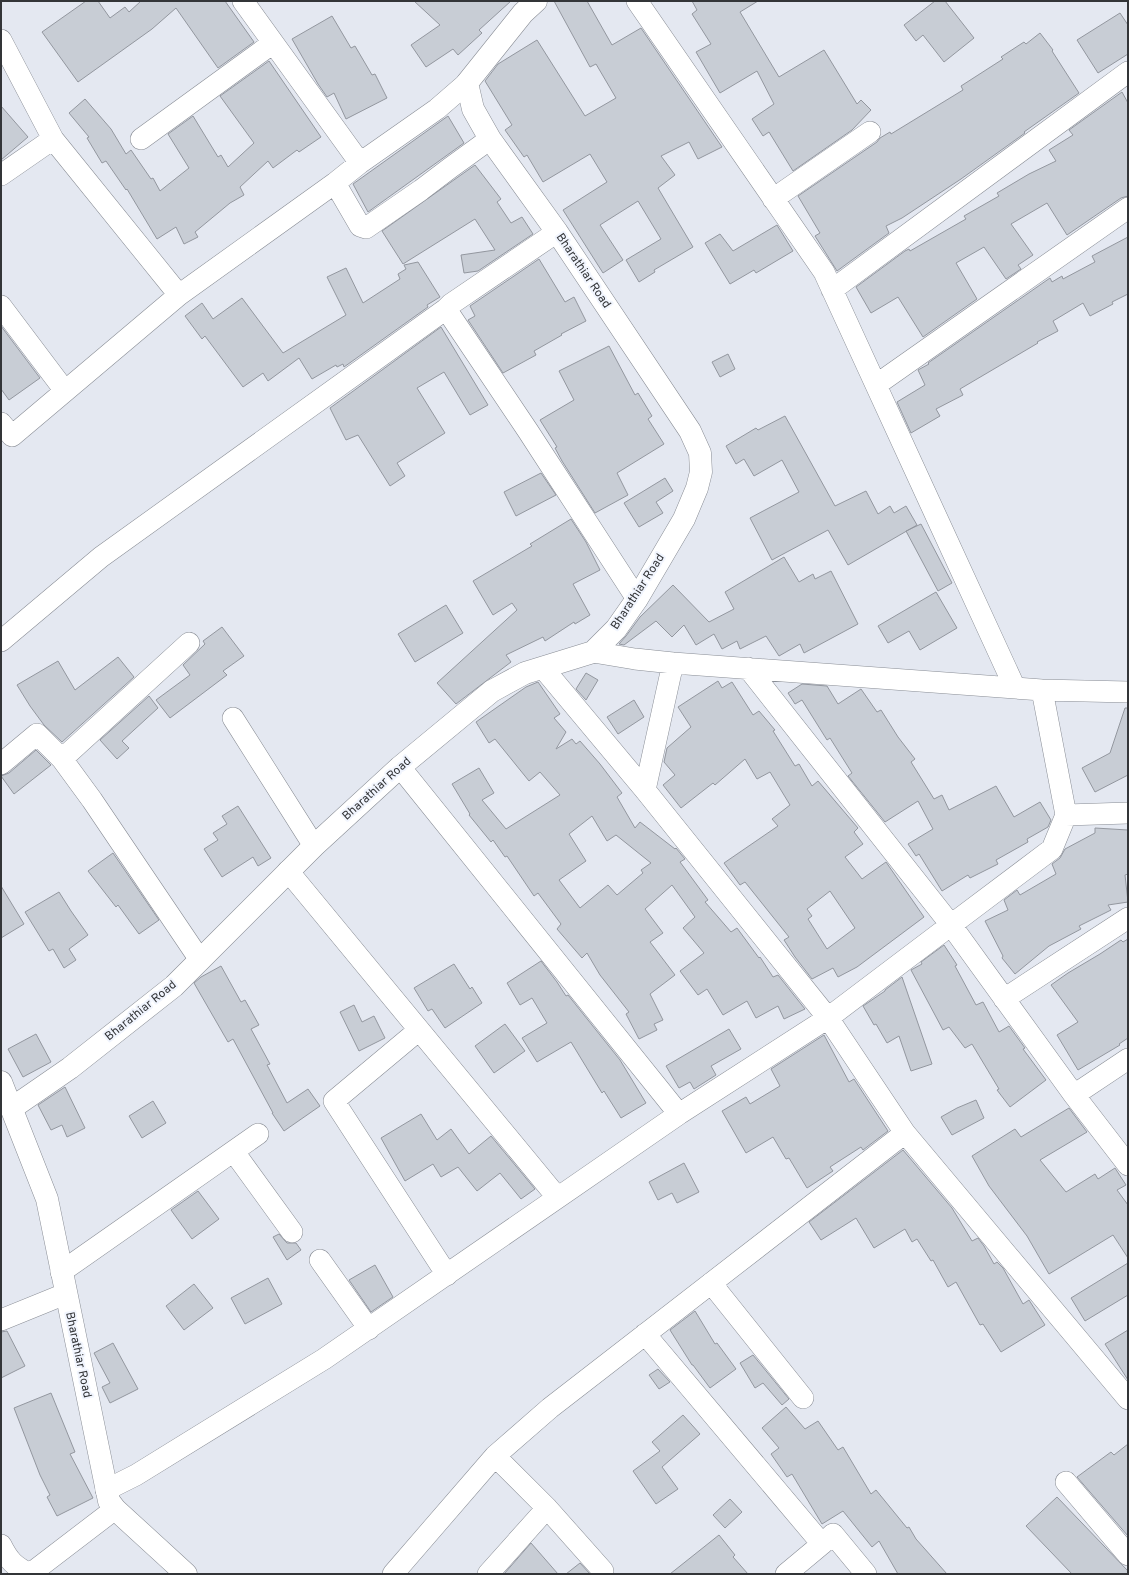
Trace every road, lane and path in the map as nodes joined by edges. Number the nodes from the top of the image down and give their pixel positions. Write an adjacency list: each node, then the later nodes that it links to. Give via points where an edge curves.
1 (243, 1): 5 (street)
2 (536, 1): 7 (main road, via 522,13)
3 (637, 1): 15 (street)
4 (1, 40): 9 (street)
5 (273, 43): 10 (street); 12 (street)
6 (1128, 72): 18 (street)
7 (467, 83): 11 (main road, Bharathiar Road, via 474,109); 12 (street, via 437,109)
8 (870, 132): 15 (street)
9 (53, 139): 13 (street); 19 (street)
10 (141, 139)
11 (490, 140): 14 (street, via 366,228 360,226); 17 (main road, Bharathiar Road)
12 (360, 163): 14 (street)
13 (1, 175)
14 (335, 183): 19 (street)
15 (773, 199): 18 (street, via 824,272)
16 (1128, 208): 22 (street)
17 (557, 232): 21 (street); 25 (main road, Bharathiar Road, via 670,400 690,431 700,453 701,472 684,519)
18 (832, 290): 22 (street)
19 (179, 295): 23 (street)
20 (1, 306): 23 (street)
21 (446, 309): 25 (street); 26 (street, via 101,557)
22 (876, 384): 32 (street)
23 (65, 391): 24 (street, via 12,436)
24 (1, 423)
25 (637, 599): 28 (main road, Bharathiar Road, via 616,630)
26 (1, 642)
27 (189, 643): 36 (street)
28 (593, 652): 29 (street); 30 (main road, Bharathiar Road)
29 (673, 663): 31 (street); 39 (street)
30 (543, 668): 38 (main road, Bharathiar Road, via 525,673 492,691); 39 (street)
31 (748, 668): 32 (street); 45 (street)
32 (1015, 688): 33 (street)
33 (1042, 690): 34 (street); 41 (street)
34 (1128, 692)
35 (233, 718): 42 (street)
36 (62, 759): 37 (street, via 37,734); 46 (street)
37 (1, 764)
38 (400, 766): 42 (main road, Bharathiar Road); 54 (street)
39 (645, 790): 48 (street)
40 (1128, 813): 41 (street)
41 (1066, 816): 45 (street, via 1052,849)
42 (314, 846): 43 (main road, Bharathiar Road)
43 (288, 871): 46 (main road, Bharathiar Road); 49 (street)
44 (1128, 918): 47 (street)
45 (950, 925): 47 (street); 48 (street)
46 (200, 960): 53 (main road, Bharathiar Road, via 174,986 70,1068)
47 (1004, 999): 52 (street)
48 (828, 1018): 54 (street); 55 (street)
49 (419, 1030): 59 (street); 63 (street, via 334,1101)
50 (1128, 1060): 52 (street)
51 (1, 1082): 53 (main road, Bharathiar Road)
52 (1074, 1095): 58 (street)
53 (12, 1108): 62 (main road, Bharathiar Road, via 47,1199)
54 (679, 1114): 59 (street)
55 (905, 1132): 64 (street); 70 (street)
56 (258, 1134): 57 (street)
57 (234, 1152): 60 (street); 62 (street)
58 (1128, 1165)
59 (557, 1197): 63 (street)
60 (292, 1232)
61 (320, 1260): 67 (street)
62 (61, 1272): 65 (main road, Bharathiar Road)
63 (446, 1275): 67 (street)
64 (711, 1283): 68 (street); 69 (street)
65 (65, 1294): 66 (street); 73 (main road, Bharathiar Road)
66 (1, 1320)
67 (369, 1328): 73 (street, via 324,1359 143,1471)
68 (645, 1334): 71 (street, via 550,1408); 76 (street)
69 (803, 1398)
70 (1128, 1399)
71 (495, 1456): 74 (street); 82 (street)
72 (1066, 1482): 78 (street)
73 (106, 1490): 75 (main road, Bharathiar Road)
74 (547, 1508): 79 (street); 83 (street)
75 (115, 1509): 80 (street); 81 (main road, Bharathiar Road)
76 (822, 1544): 84 (street); 85 (street, via 833,1534)
77 (1, 1545): 80 (street, via 10,1562)
78 (1128, 1555)
79 (603, 1571)
80 (30, 1574)
81 (186, 1574)
82 (393, 1574)
83 (488, 1574)
84 (786, 1574)
85 (866, 1574)

